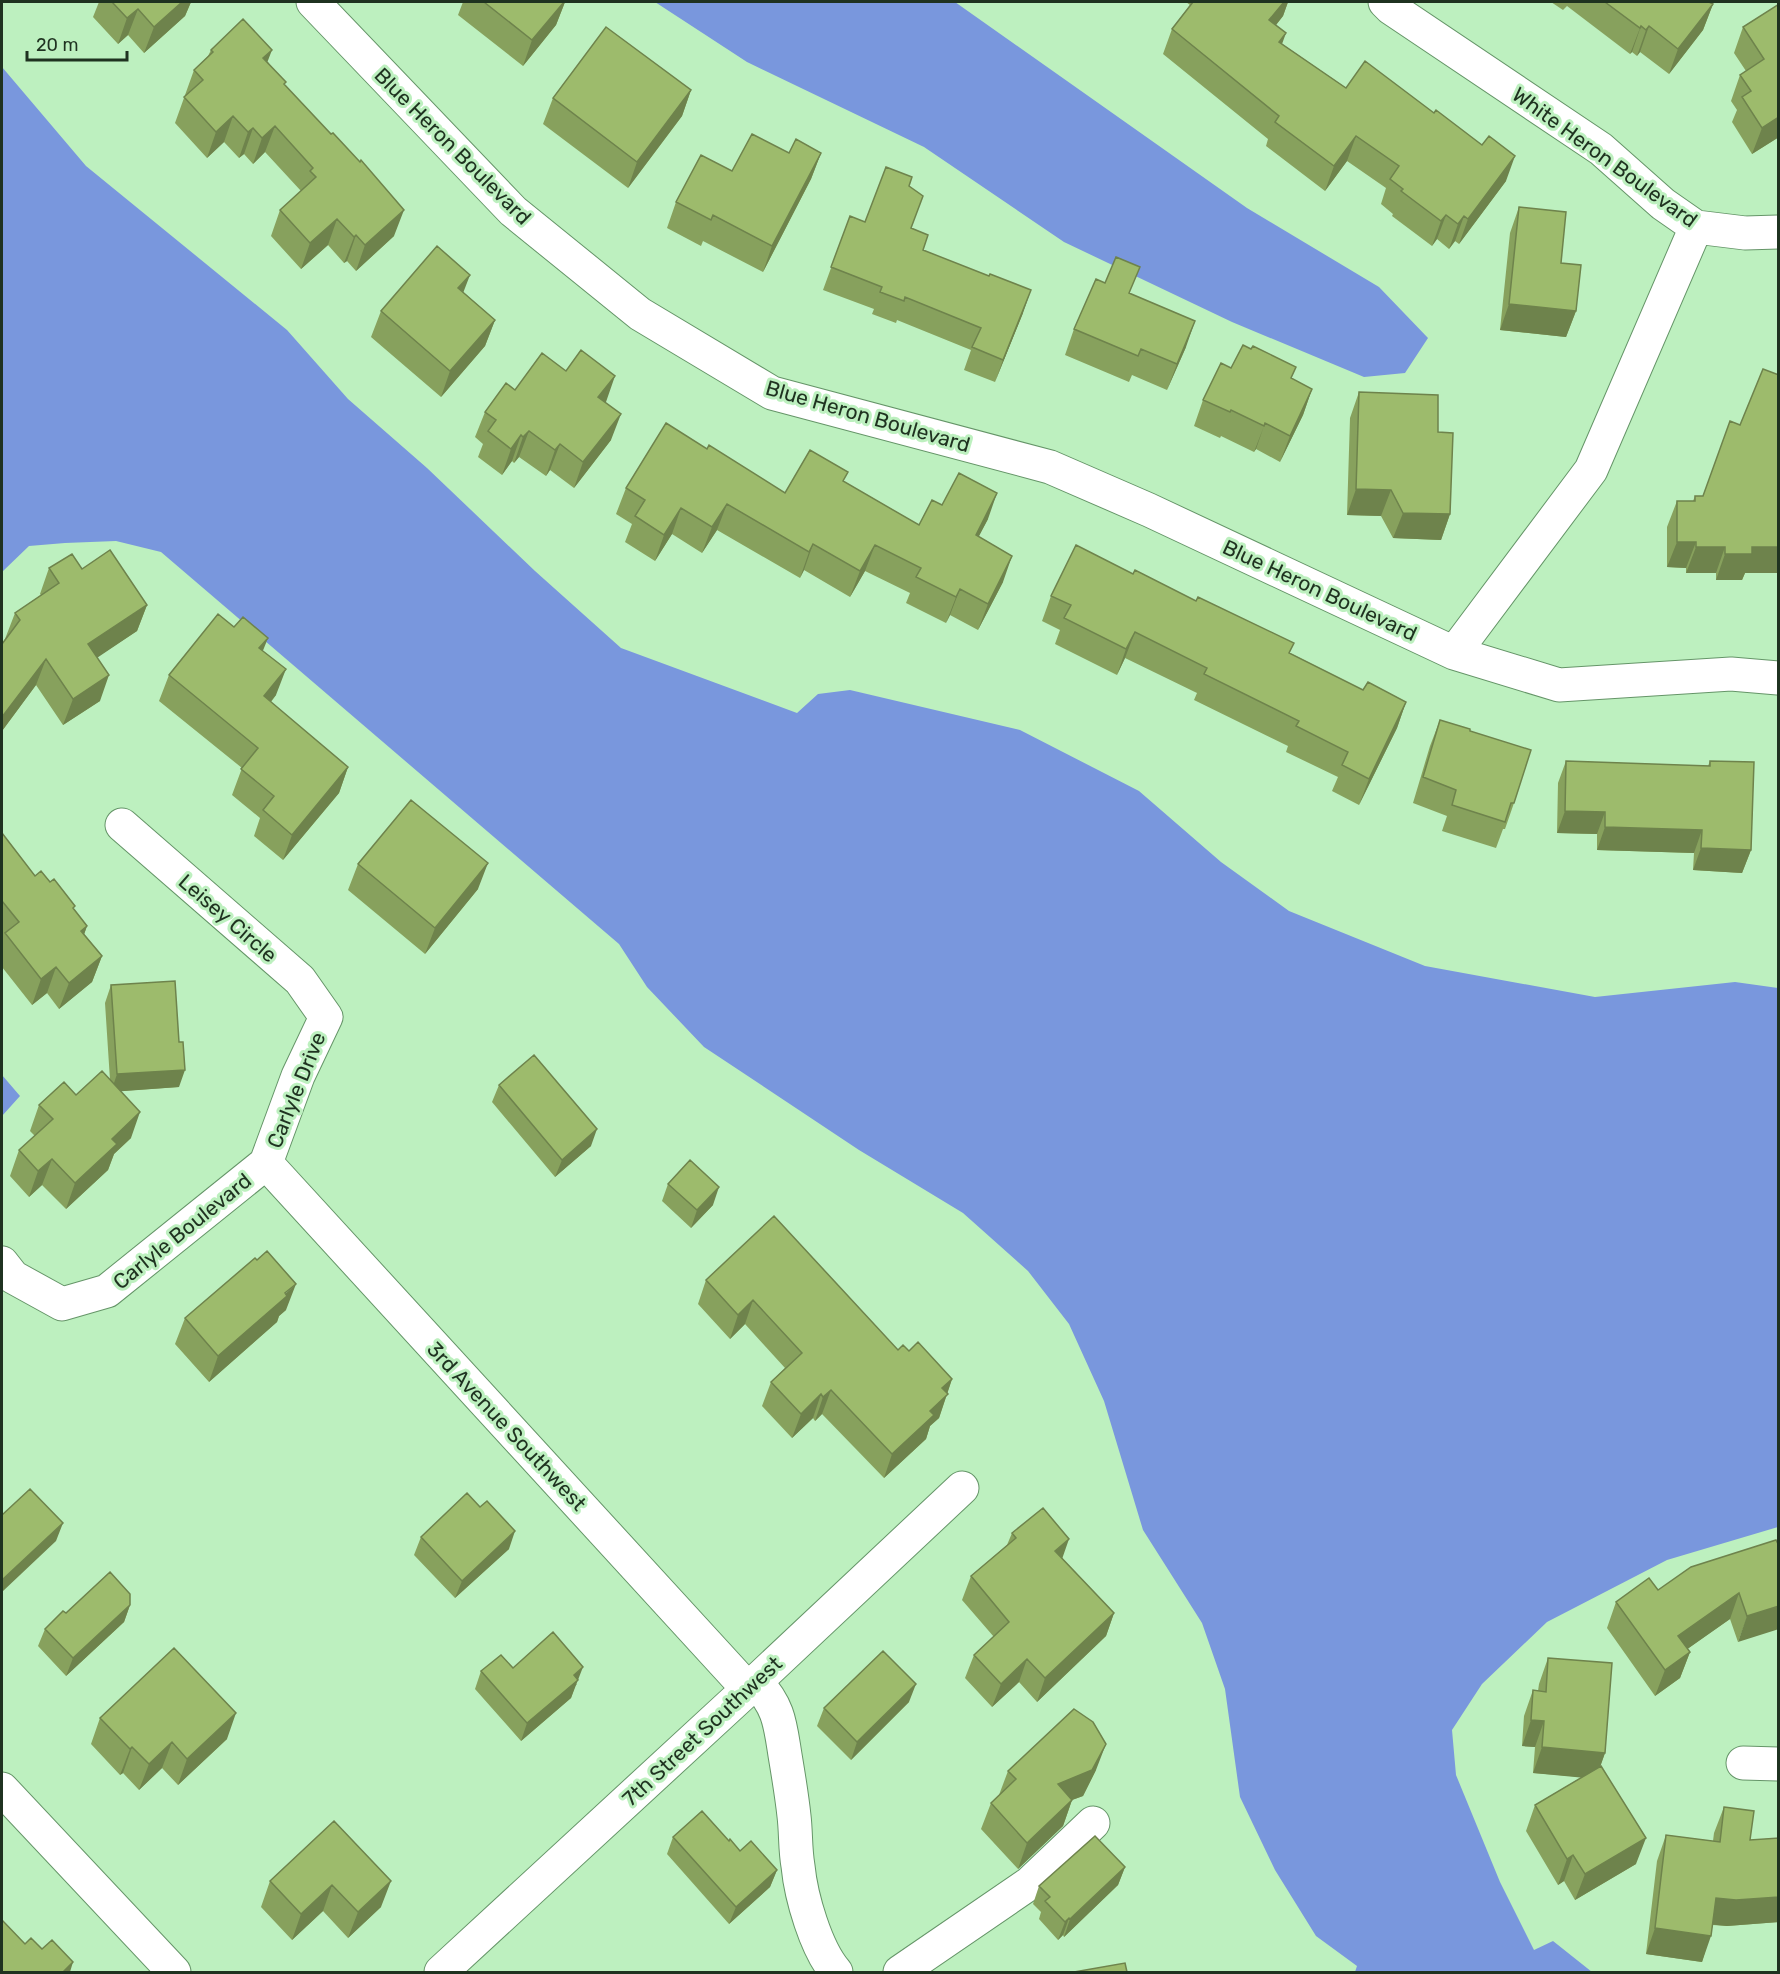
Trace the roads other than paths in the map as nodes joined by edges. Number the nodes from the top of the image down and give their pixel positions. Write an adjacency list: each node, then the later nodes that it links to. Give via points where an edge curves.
1 (312, 2): 5 (street, Blue Heron Boulevard, via 513,211 640,314 771,393 1050,467)
2 (1385, 2): 3 (street, White Heron Boulevard, via 1601,149 1663,204)
3 (1696, 227): 4 (street, White Heron Boulevard, via 1745,233); 5 (street, via 1591,470)
4 (1779, 232)
5 (1454, 653): 6 (street, Blue Heron Boulevard, via 1559,685 1731,674)
6 (1779, 678)
7 (122, 825): 8 (street, Leisey Circle, via 300,980)
8 (326, 1017): 9 (street, Carlyle Drive, via 298,1076)
9 (266, 1163): 10 (street, Carlyle Boulevard, via 107,1291 62,1304 13,1277); 12 (street, 3rd Avenue Southwest)
10 (2, 1263)
11 (962, 1488): 12 (street, 7th Street Southwest)
12 (752, 1685): 18 (street, 7th Street Southwest); 19 (street, 3rd Avenue Southwest, via 768,1695 779,1718 801,1885 816,1941)
13 (1743, 1763): 14 (street)
14 (1779, 1764)
15 (2, 1789): 17 (street)
16 (1093, 1823): 20 (street, via 1030,1883)
17 (174, 1972)
18 (441, 1972)
19 (836, 1972)
20 (900, 1972)

